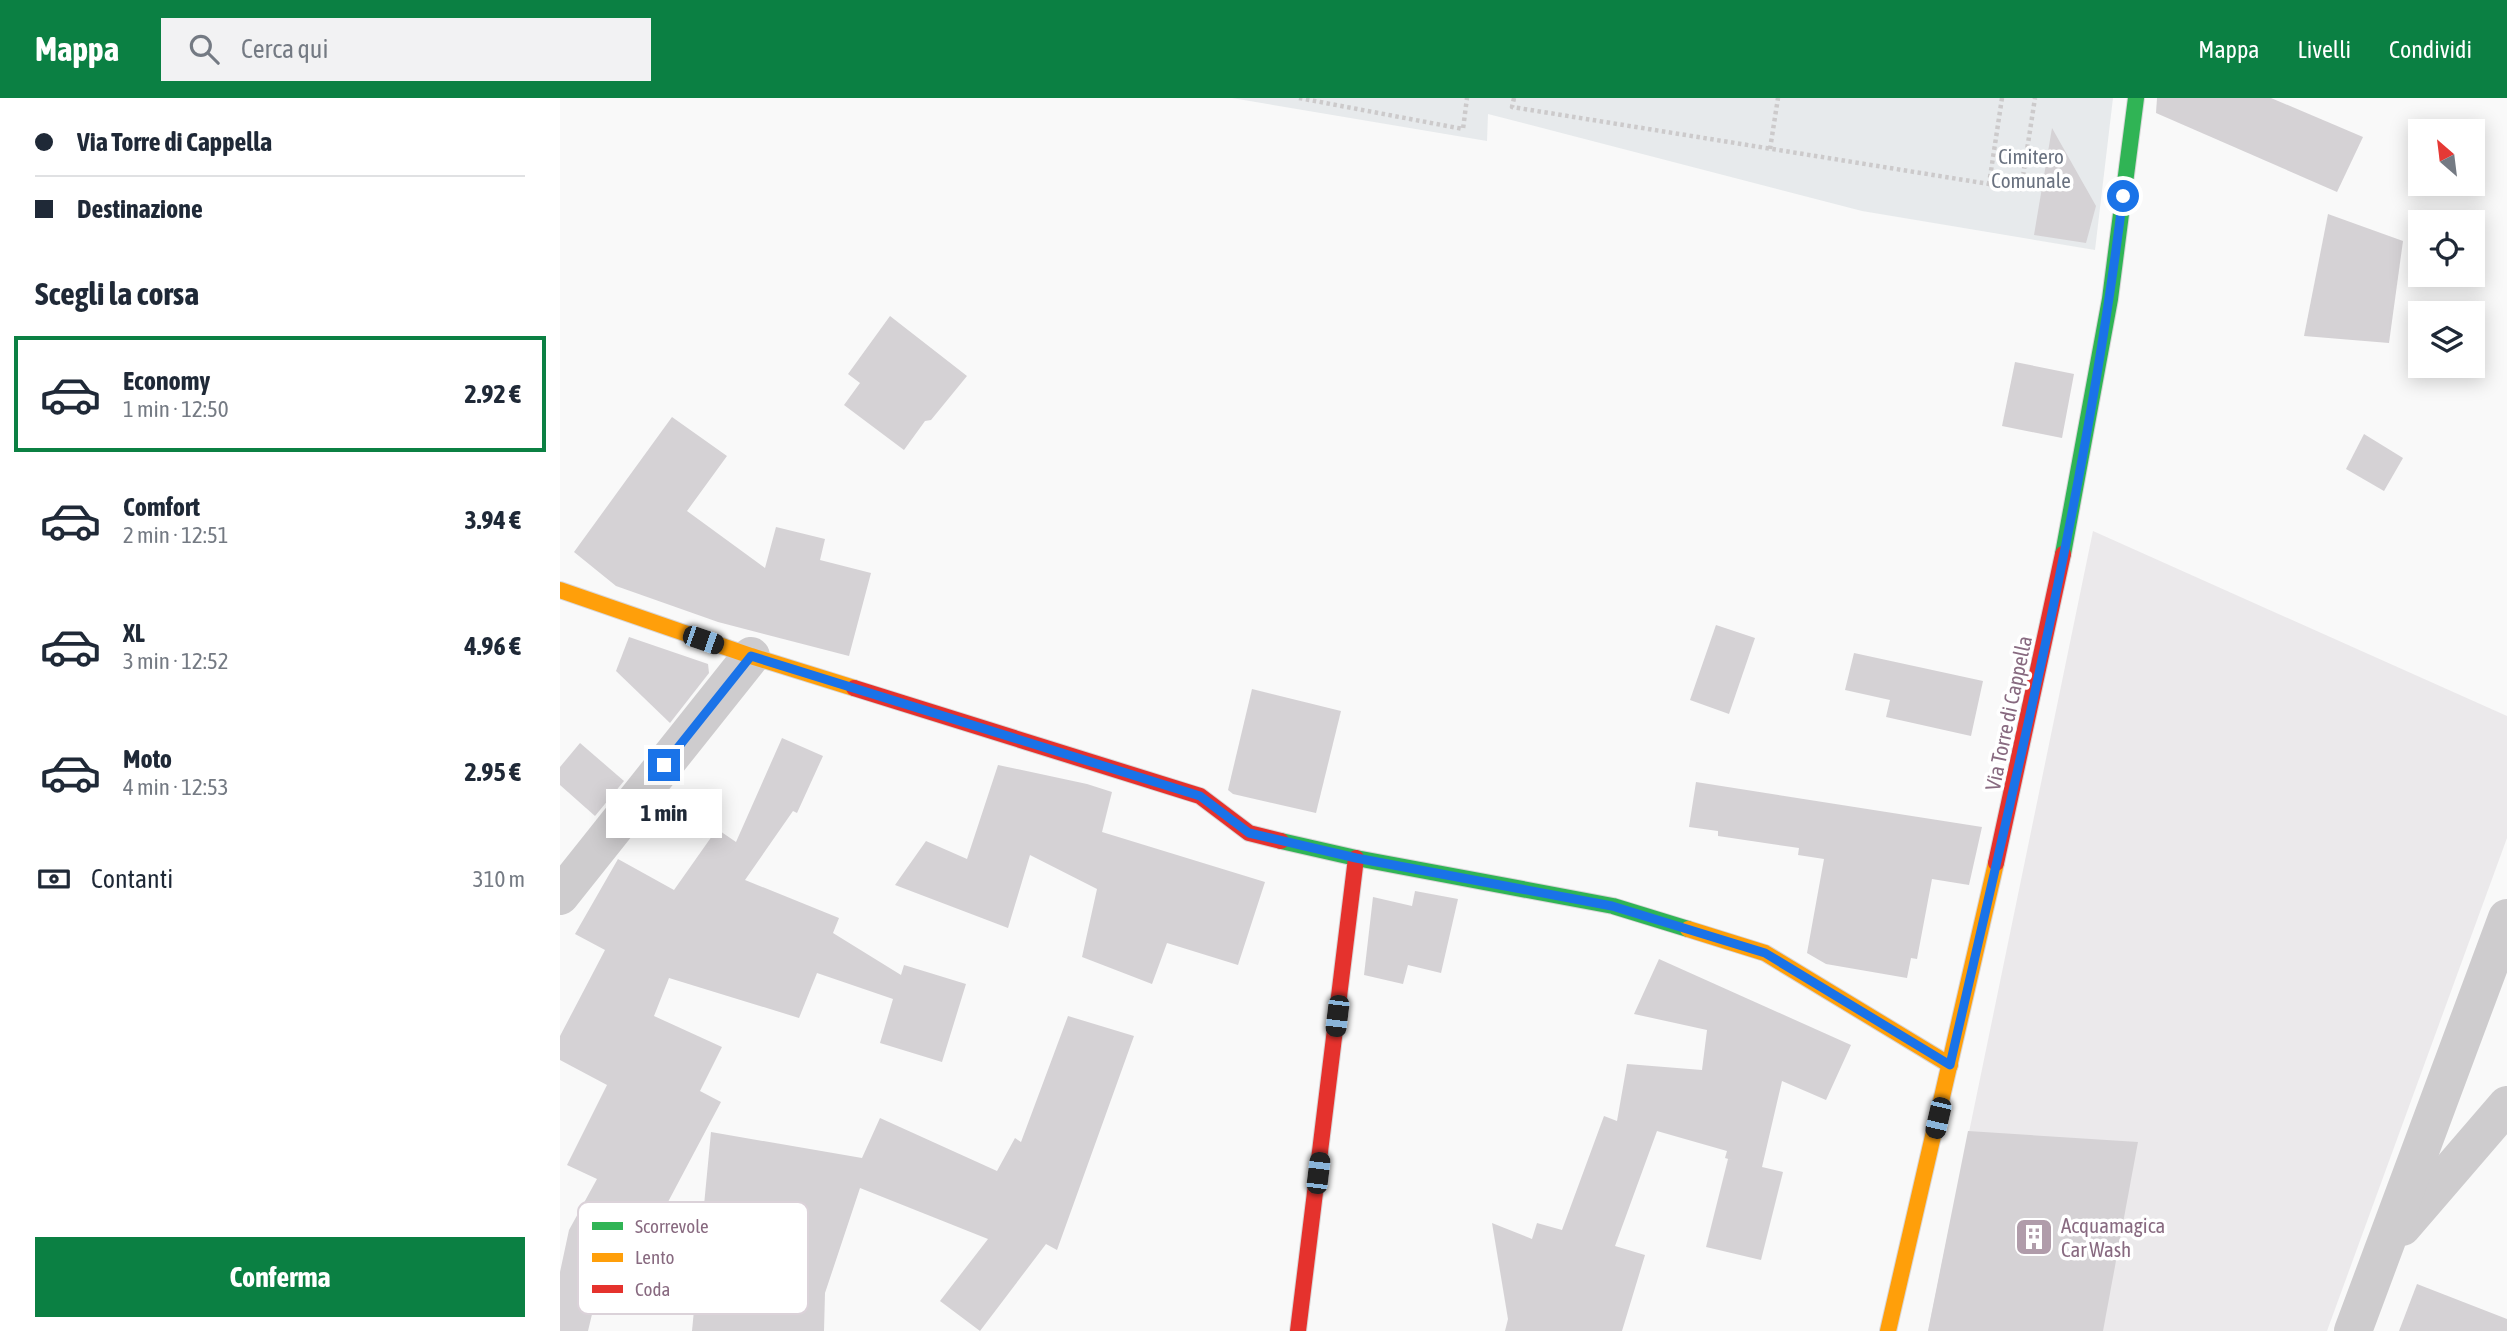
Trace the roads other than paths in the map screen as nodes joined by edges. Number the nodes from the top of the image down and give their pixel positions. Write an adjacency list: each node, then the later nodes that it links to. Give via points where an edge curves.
1 (2136, 98): 7 (street, Via Torre di Cappella, via 2110,299 2065,545)
2 (560, 590): 3 (street)
3 (751, 656): 4 (street, via 1200,796 1249,833); 5 (street)
4 (1356, 858): 7 (street, via 1612,906 1765,953); 10 (street)
5 (560, 897)
6 (2507, 918): 9 (street)
7 (1950, 1065): 11 (street, Via Torre di Cappella)
8 (2507, 1105): 9 (street)
9 (2384, 1247): 12 (street)
10 (1298, 1331)
11 (1888, 1331)
12 (2353, 1331)

